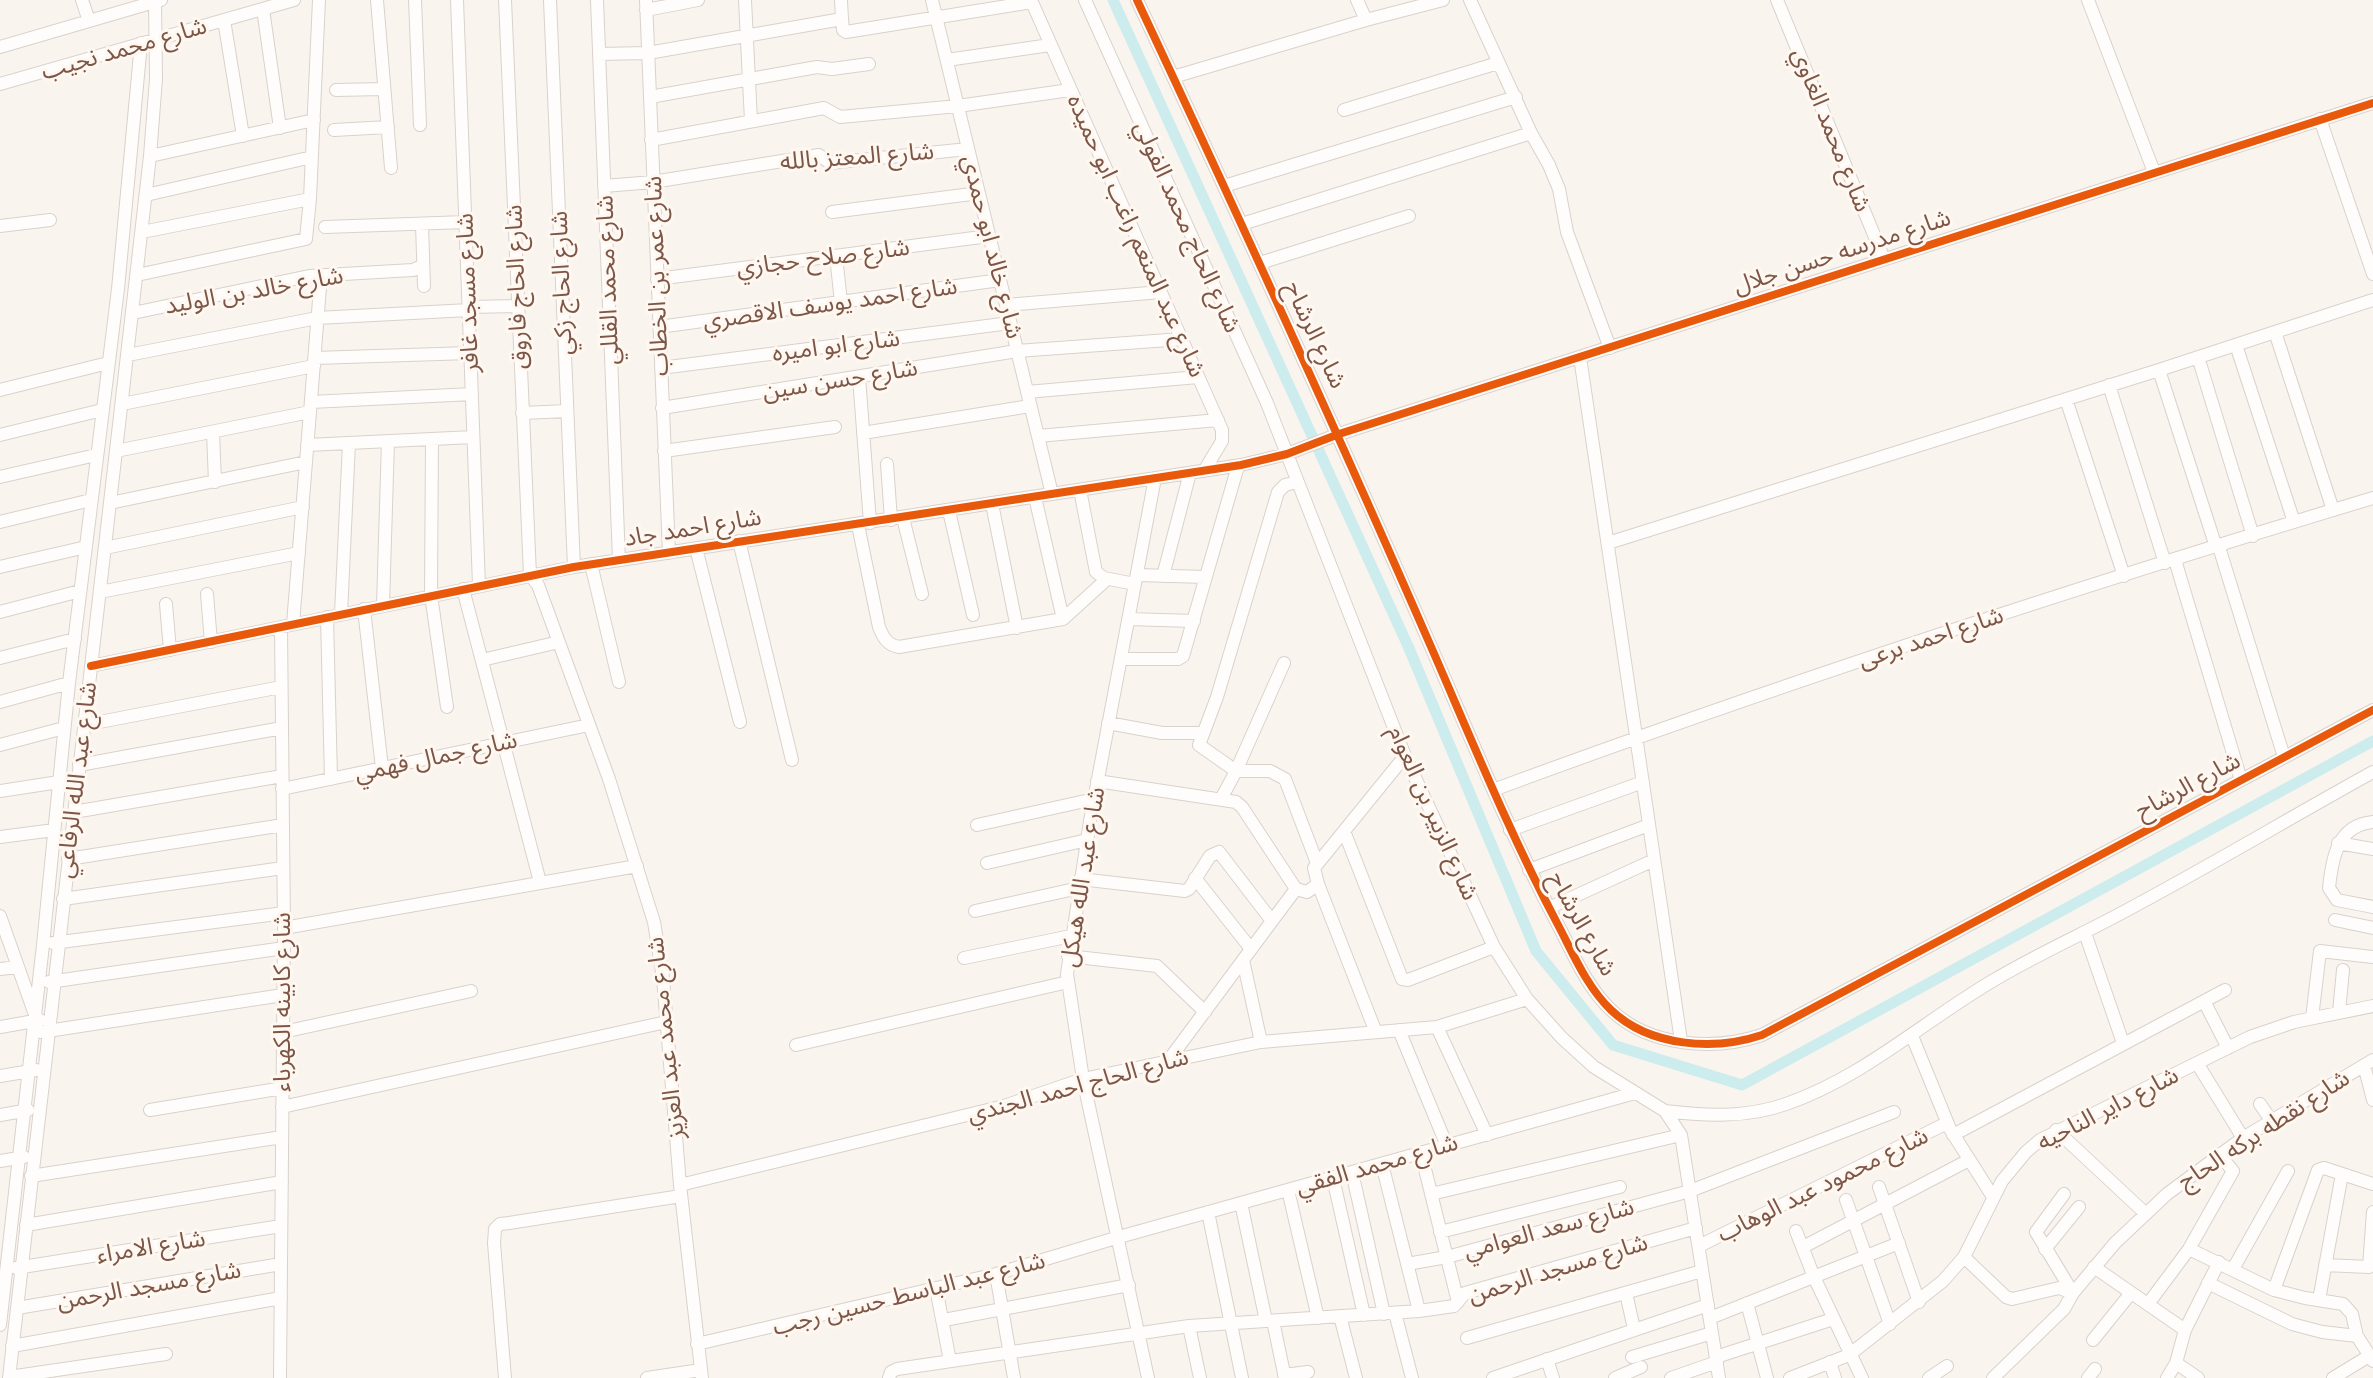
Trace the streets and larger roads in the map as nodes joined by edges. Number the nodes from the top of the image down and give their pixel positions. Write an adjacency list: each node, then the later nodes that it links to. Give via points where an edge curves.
1 (82, 0): 30 (street)
2 (294, 0): 25 (street, شارع محمد نجيب)
3 (319, 0): 53 (street)
4 (377, 0): 44 (street)
5 (415, 0): 55 (street)
6 (457, 0): 76 (street, شارع مسجد غافر)
7 (505, 0): 97 (street, شارع الحاج فاروق)
8 (550, 0): 128 (street, شارع الحاج زكي)
9 (597, 0): 37 (street, شارع محمد القللي)
10 (698, 0): 24 (street)
11 (745, 0): 31 (street)
12 (841, 0): 27 (street)
13 (932, 0): 26 (street, شارع خالد ابو حمدي)
14 (1085, 0): 145 (street, شارع الحاج محمد الفولي)
15 (1137, 0): 41 (street, شارع الرشاح)
16 (1357, 0): 29 (street)
17 (1443, 0): 29 (street)
18 (1470, 0): 39 (street)
19 (1777, 0): 84 (street, شارع محمد الغاوي)
20 (2088, 0): 66 (street)
21 (158, 1): 23 (street, شارع محمد نجيب); 32 (street, شارع عبد الله الرفاعي)
22 (1032, 1): 26 (street); 34 (street, شارع عبد المنعم راغب ابو حميده)
23 (132, 4): 30 (street, شارع محمد نجيب)
24 (646, 5): 36 (street, شارع عمر بن الخطاب)
25 (263, 9): 28 (street, شارع محمد نجيب); 57 (street)
26 (936, 15): 27 (street, via 846,32); 38 (street, شارع خالد ابو حمدي)
27 (842, 19): 31 (street)
28 (224, 20): 32 (street, شارع محمد نجيب); 60 (street)
29 (1366, 20): 41 (street)
30 (89, 21): 35 (street, شارع محمد نجيب)
31 (747, 36): 36 (street); 42 (street)
32 (157, 38): 33 (street, شارع محمد نجيب); 63 (street, شارع عبد الله الرفاعي)
33 (141, 43): 43 (street, شارع محمد نجيب); 113 (street, شارع عبد الله الرفاعي)
34 (1050, 45): 38 (street); 46 (street, شارع عبد المنعم راغب ابو حميده)
35 (0, 47)
36 (648, 53): 37 (street); 47 (street, شارع عمر بن الخطاب)
37 (599, 54): 68 (street, شارع محمد القللي)
38 (947, 60): 50 (street, شارع خالد ابو حمدي)
39 (1498, 63): 48 (street); 51 (street)
40 (869, 64): 42 (street)
41 (1173, 77): 69 (street, شارع الرشاح)
42 (749, 80): 47 (street); 54 (street)
43 (0, 85)
44 (384, 89): 45 (street); 56 (street)
45 (336, 90)
46 (1070, 90): 50 (street); 93 (street, شارع عبد المنعم راغب ابو حميده)
47 (650, 97): 61 (street, شارع عمر بن الخطاب)
48 (1516, 97): 59 (street); 69 (street)
49 (2373, 103): 52 (street, شارع مدرسه حسن جلال)
50 (958, 106): 54 (street, via 840,117 824,108); 62 (street, شارع خالد ابو حمدي)
51 (1344, 110)
52 (2320, 119): 66 (street, شارع مدرسه حسن جلال); 87 (street)
53 (314, 120): 57 (street); 64 (street)
54 (751, 121): 61 (street)
55 (420, 125)
56 (388, 127): 58 (street); 65 (street)
57 (280, 128): 60 (street)
58 (334, 130)
59 (1531, 133): 78 (street); 106 (street, via 1559,189 1567,232)
60 (243, 136): 63 (street)
61 (651, 140): 67 (street, شارع عمر بن الخطاب)
62 (968, 149): 67 (street, شارع المعتز بالله, via 830,163 819,155); 70 (street, شارع خالد ابو حمدي)
63 (150, 156): 71 (street, شارع عبد الله الرفاعي)
64 (312, 157): 71 (street); 72 (street)
65 (391, 168)
66 (2154, 172): 84 (street, شارع مدرسه حسن جلال)
67 (653, 182): 68 (street, شارع المعتز بالله); 90 (street, شارع عمر بن الخطاب)
68 (604, 186): 179 (street, شارع محمد القللي)
69 (1224, 186): 78 (street, شارع الرشاح)
70 (979, 193): 73 (street); 82 (street, شارع خالد ابو حمدي)
71 (146, 195): 81 (street, شارع عبد الله الرفاعي)
72 (310, 199): 81 (street); 88 (street, via 306,239)
73 (832, 212)
74 (1409, 216): 85 (street)
75 (50, 220): 79 (street)
76 (466, 222): 77 (street); 98 (street, شارع مسجد غافر)
77 (422, 224): 80 (street); 86 (street)
78 (1242, 224): 85 (street, شارع الرشاح)
79 (0, 226)
80 (325, 227)
81 (142, 232): 88 (street, شارع عبد الله الرفاعي)
82 (989, 236): 83 (street, شارع صلاح حجازي); 91 (street, شارع خالد ابو حمدي)
83 (836, 256): 90 (street, شارع صلاح حجازي); 95 (street)
84 (1884, 259): 106 (street, شارع مدرسه حسن جلال)
85 (1260, 263): 134 (street, شارع الرشاح)
86 (422, 266): 89 (street, شارع خالد بن الوليد); 92 (street)
87 (2373, 274)
88 (137, 275): 99 (street, شارع عبد الله الرفاعي)
89 (321, 275): 99 (street, شارع خالد بن الوليد); 100 (street, شارع كابينه الكهرباء)
90 (657, 279): 102 (street, شارع عمر بن الخطاب)
91 (1000, 280): 95 (street, شارع احمد يوسف الاقصري); 96 (street, شارع خالد ابو حمدي)
92 (424, 286)
93 (1161, 292): 96 (street); 104 (street, شارع عبد المنعم راغب ابو حميده)
94 (2373, 300): 103 (street)
95 (841, 302): 102 (street, شارع احمد يوسف الاقصري)
96 (1006, 305): 101 (street, شارع خالد ابو حمدي)
97 (518, 306): 98 (street); 129 (street, شارع الحاج فاروق)
98 (469, 308): 100 (street); 108 (street, شارع مسجد غافر)
99 (133, 313): 109 (street, شارع عبد الله الرفاعي)
100 (317, 318): 109 (street); 112 (street, شارع كابينه الكهرباء)
101 (1010, 323): 107 (street, شارع خالد ابو حمدي); 114 (street, شارع ابو اميره)
102 (659, 327): 114 (street, شارع عمر بن الخطاب)
103 (2275, 332): 105 (street); 164 (street)
104 (1182, 339): 107 (street, شارع حسن سين); 117 (street, شارع عبد المنعم راغب ابو حميده)
105 (2236, 345): 111 (street); 168 (street)
106 (1610, 348): 110 (street, شارع مدرسه حسن جلال)
107 (1017, 351): 116 (street, شارع حسن سين); 120 (street, شارع خالد ابو حمدي)
108 (470, 353): 112 (street); 121 (street, شارع مسجد غافر)
109 (128, 355): 123 (street, شارع عبد الله الرفاعي)
110 (1580, 357): 134 (street, شارع مدرسه حسن جلال); 172 (street)
111 (2198, 357): 115 (street); 170 (street)
112 (314, 362): 123 (street); 125 (street, شارع كابينه الكهرباء)
113 (108, 363): 119 (street); 127 (street, شارع عبد الله الرفاعي)
114 (661, 368): 126 (street, شارع عمر بن الخطاب)
115 (2159, 370): 118 (street); 174 (street)
116 (859, 377): 126 (street, شارع حسن سين); 133 (street)
117 (1198, 377): 120 (street); 130 (street, شارع عبد المنعم راغب ابو حميده)
118 (2109, 385): 122 (street); 180 (street)
119 (0, 390)
120 (1027, 392): 124 (street, شارع خالد ابو حمدي)
121 (472, 394): 125 (street); 137 (street, شارع مسجد غافر)
122 (2066, 399): 172 (street); 186 (street)
123 (122, 404): 143 (street, شارع عبد الله الرفاعي)
124 (1030, 406): 133 (street); 136 (street, شارع خالد ابو حمدي)
125 (310, 407): 132 (street); 141 (street, شارع كابينه الكهرباء)
126 (662, 408): 144 (street, شارع عمر بن الخطاب)
127 (102, 410): 135 (street); 146 (street, شارع عبد الله الرفاعي)
128 (567, 411): 129 (street); 183 (street, شارع الحاج زكي)
129 (522, 413): 184 (street, شارع الحاج فاروق)
130 (1218, 420): 136 (street); 150 (street, via 1223,436)
131 (835, 427): 144 (street)
132 (213, 433): 143 (street); 154 (street)
133 (863, 433): 169 (street)
134 (1339, 434): 142 (street, شارع مدرسه حسن جلال); 247 (street, شارع الرشاح)
135 (0, 435)
136 (1038, 436): 157 (street, شارع خالد ابو حمدي)
137 (473, 437): 138 (street); 190 (street, شارع مسجد غافر)
138 (432, 439): 139 (street); 196 (street)
139 (388, 441): 140 (street); 198 (street)
140 (349, 443): 141 (street); 201 (street)
141 (307, 445): 147 (street, شارع كابينه الكهرباء)
142 (1304, 448): 145 (street, شارع احمد جاد)
143 (116, 451): 161 (street, شارع عبد الله الرفاعي)
144 (664, 451): 178 (street, شارع عمر بن الخطاب)
145 (1287, 454): 149 (street, شارع احمد جاد); 155 (street, شارع الزبير بن العوام)
146 (96, 455): 152 (street); 160 (street, شارع عبد الله الرفاعي)
147 (306, 462): 154 (street); 163 (street, شارع كابينه الكهرباء)
148 (887, 464): 166 (street)
149 (1238, 466): 150 (street, شارع احمد جاد); 187 (street)
150 (1204, 471): 151 (street, شارع احمد جاد)
151 (1190, 473): 153 (street, شارع احمد جاد); 185 (street)
152 (0, 477)
153 (1155, 478): 156 (street, شارع احمد جاد); 189 (street, شارع عبد الله هيكل)
154 (215, 482): 161 (street)
155 (1297, 482): 230 (street, via 1278,492); 234 (street, شارع الزبير بن العوام)
156 (1080, 490): 157 (street, شارع احمد جاد); 188 (street, via 1095,568)
157 (1052, 494): 158 (street, شارع احمد جاد)
158 (1035, 497): 162 (street, شارع احمد جاد); 204 (street)
159 (2373, 498): 164 (street, شارع احمد برعى)
160 (91, 500): 167 (street); 173 (street, شارع عبد الله الرفاعي)
161 (110, 503): 175 (street, شارع عبد الله الرفاعي)
162 (992, 504): 165 (street, شارع احمد جاد); 208 (street)
163 (303, 507): 175 (street); 177 (street, شارع كابينه الكهرباء)
164 (2333, 510): 168 (street, شارع احمد برعى)
165 (949, 511): 166 (street, شارع احمد جاد); 202 (street)
166 (897, 519): 169 (street, شارع احمد جاد); 195 (street)
167 (0, 522)
168 (2294, 522): 170 (street, شارع احمد برعى)
169 (864, 524): 171 (street, شارع احمد جاد); 208 (street, via 879,627 892,646)
170 (2253, 536): 174 (street, شارع احمد برعى)
171 (739, 541): 176 (street, شارع احمد جاد); 236 (street)
172 (1608, 543): 231 (street)
173 (86, 547): 182 (street); 192 (street, شارع عبد الله الرفاعي)
174 (2217, 547): 180 (street, شارع احمد برعى); 235 (street)
175 (105, 548): 193 (street, شارع عبد الله الرفاعي)
176 (696, 548): 178 (street, شارع احمد جاد); 224 (street)
177 (299, 553): 193 (street); 207 (street, شارع كابينه الكهرباء)
178 (669, 553): 179 (street, شارع احمد جاد)
179 (619, 560): 181 (street, شارع احمد جاد)
180 (2170, 562): 186 (street, شارع احمد برعى); 242 (street)
181 (591, 564): 183 (street, شارع احمد جاد); 218 (street)
182 (0, 567)
183 (574, 567): 184 (street, شارع احمد جاد)
184 (530, 575): 190 (street, شارع احمد جاد); 211 (street, شارع محمد عبد العزيز)
185 (1163, 576): 187 (street); 189 (street)
186 (2124, 576): 231 (street, شارع احمد برعى)
187 (1206, 577): 206 (street)
188 (1107, 579): 189 (street); 204 (street)
189 (1136, 579): 205 (street, شارع عبد الله هيكل)
190 (479, 585): 191 (street, شارع احمد جاد)
191 (463, 589): 196 (street, شارع احمد جاد); 215 (street)
192 (80, 591): 200 (street); 209 (street, شارع عبد الله الرفاعي)
193 (100, 592): 217 (street, شارع عبد الله الرفاعي)
194 (207, 594): 210 (street)
195 (922, 594)
196 (431, 595): 198 (street, شارع احمد جاد); 222 (street)
197 (166, 604): 212 (street)
198 (383, 605): 199 (street, شارع احمد جاد)
199 (364, 609): 201 (street, شارع احمد جاد); 238 (street)
200 (0, 610)
201 (341, 614): 203 (street, شارع احمد جاد)
202 (973, 615)
203 (327, 617): 207 (street, شارع احمد جاد); 241 (street)
204 (1063, 619): 208 (street)
205 (1128, 619): 206 (street); 214 (street, شارع عبد الله هيكل)
206 (1194, 621): 214 (street, via 1180,659)
207 (287, 626): 210 (street, شارع احمد جاد); 220 (street, شارع كابينه الكهرباء)
208 (1017, 628)
209 (75, 639): 213 (street); 219 (street, شارع عبد الله الرفاعي)
210 (211, 642): 212 (street, شارع احمد جاد)
211 (559, 642): 215 (street); 227 (street, شارع محمد عبد العزيز)
212 (170, 650): 217 (street, شارع احمد جاد)
213 (0, 658)
214 (1121, 659): 225 (street, شارع عبد الله هيكل)
215 (482, 660): 232 (street)
216 (1284, 663): 239 (street)
217 (91, 666): 226 (street, شارع عبد الله الرفاعي)
218 (619, 682)
219 (69, 683): 221 (street); 228 (street, شارع عبد الله الرفاعي)
220 (281, 687): 226 (street); 229 (street, شارع كابينه الكهرباء)
221 (0, 702)
222 (447, 707)
223 (2373, 710): 235 (street, شارع الرشاح)
224 (740, 722)
225 (1108, 723): 230 (street, via 1162,733); 243 (street, شارع عبد الله هيكل)
226 (84, 725): 237 (street, شارع عبد الله الرفاعي)
227 (589, 725): 232 (street, شارع جمال فهمي); 267 (street, شارع محمد عبد العزيز)
228 (64, 728): 233 (street); 244 (street, شارع عبد الله الرفاعي)
229 (282, 728): 237 (street); 246 (street, شارع كابينه الكهرباء)
230 (1203, 733): 239 (street, via 1201,748)
231 (1636, 737): 245 (street); 247 (street, شارع احمد برعى)
232 (504, 743): 238 (street, شارع جمال فهمي); 271 (street)
233 (0, 745)
234 (1405, 756): 258 (street); 289 (street, شارع الزبير بن العوام)
235 (2284, 757): 242 (street, شارع الرشاح)
236 (792, 760)
237 (79, 765): 251 (street, شارع عبد الله الرفاعي)
238 (382, 768): 241 (street, شارع جمال فهمي)
239 (1236, 771): 250 (street); 266 (street, via 1270,771 1285,779)
240 (2373, 772): 285 (street)
241 (331, 779): 246 (street, شارع جمال فهمي)
242 (2241, 780): 320 (street, شارع الرشاح, via 1762,1035 1722,1044)
243 (1097, 781): 249 (street, شارع عبد الله هيكل); 250 (street)
244 (59, 782): 248 (street); 256 (street, شارع عبد الله الرفاعي)
245 (1643, 782): 255 (street); 257 (street)
246 (282, 783): 251 (street, شارع جمال فهمي); 253 (street, شارع كابينه الكهرباء)
247 (1493, 790): 257 (street, شارع الرشاح)
248 (0, 791)
249 (1094, 799): 254 (street); 260 (street, شارع عبد الله هيكل)
250 (1221, 799): 274 (street, via 1242,807)
251 (74, 812): 263 (street, شارع عبد الله الرفاعي)
252 (2373, 822): 261 (street, via 2353,828)
253 (283, 825): 263 (street); 268 (street, شارع كابينه الكهرباء)
254 (977, 825)
255 (1649, 825): 264 (street); 269 (street)
256 (54, 830): 259 (street); 288 (street, شارع عبد الله الرفاعي)
257 (1510, 830): 269 (street, شارع الرشاح)
258 (1344, 831): 266 (street); 289 (street, via 1402,979)
259 (0, 837)
260 (1087, 840): 265 (street); 272 (street, شارع عبد الله هيكل)
261 (2338, 843): 262 (street); 276 (street, via 2331,896)
262 (2373, 849)
263 (68, 859): 275 (street, شارع عبد الله الرفاعي)
264 (1654, 860): 277 (street); 320 (street)
265 (987, 863)
266 (1317, 863): 273 (street)
267 (637, 866): 271 (street); 311 (street, شارع محمد عبد العزيز, via 654,922)
268 (283, 868): 275 (street); 279 (street, شارع كابينه الكهرباء)
269 (1529, 870): 277 (street, شارع الرشاح)
270 (1195, 878): 272 (street, via 1185,891); 282 (street, via 1210,856 1221,853); 291 (street)
271 (540, 882): 283 (street)
272 (1080, 884): 278 (street); 286 (street, شارع عبد الله هيكل)
273 (1318, 884): 274 (street, via 1307,892); 316 (street)
274 (1296, 889): 282 (street)
275 (63, 899): 287 (street, شارع عبد الله الرفاعي)
276 (2373, 907)
277 (1549, 908): 320 (street, شارع الرشاح, via 1591,986 1609,1008 1649,1034)
278 (975, 911)
279 (284, 913): 283 (street, شارع كابينه الكهرباء); 287 (street)
280 (0, 919): 296 (street)
281 (2335, 920): 284 (street)
282 (1272, 921): 291 (street)
283 (284, 928): 290 (street, شارع كابينه الكهرباء)
284 (2373, 928)
285 (2085, 933): 319 (street, via 1972,992); 322 (street)
286 (1071, 936): 292 (street, شارع عبد الله هيكل); 294 (street)
287 (58, 942): 288 (street); 299 (street, شارع عبد الله الرفاعي)
288 (43, 945): 301 (street, شارع عبد الله الرفاعي)
289 (1494, 947): 305 (street, شارع الزبير بن العوام)
290 (284, 948): 299 (street); 304 (street, شارع كابينه الكهرباء)
291 (1251, 949): 295 (street)
292 (1068, 956): 300 (street, شارع عبد الله هيكل); 308 (street, via 1157,966)
293 (2373, 957): 310 (street, via 2320,951)
294 (964, 958)
295 (1243, 960): 308 (street); 321 (street)
296 (18, 967): 297 (street); 312 (street)
297 (0, 969)
298 (2343, 970): 309 (street)
299 (54, 981): 301 (street); 313 (street, شارع عبد الله الرفاعي)
300 (1068, 982): 323 (street); 331 (street, شارع عبد الله هيكل)
301 (39, 983): 312 (street, شارع عبد الله الرفاعي)
302 (2225, 990): 306 (street)
303 (471, 991): 318 (street)
304 (283, 995): 313 (street); 318 (street, شارع كابينه الكهرباء)
305 (1527, 999): 315 (street, شارع الحاج احمد الجندي); 333 (street, شارع الزبير بن العوام, via 1594,1067)
306 (2204, 1001): 322 (street); 324 (street)
307 (2373, 1006): 309 (street, شارع داير الناحيه)
308 (1205, 1012): 325 (street)
309 (2339, 1012): 310 (street, شارع داير الناحيه)
310 (2312, 1018): 324 (street, شارع داير الناحيه)
311 (666, 1022): 336 (street); 368 (street, شارع محمد عبد العزيز)
312 (34, 1023): 313 (street); 314 (street); 329 (street, شارع عبد الله الرفاعي)
313 (49, 1025): 328 (street, شارع عبد الله الرفاعي)
314 (0, 1027)
315 (1437, 1027): 317 (street, شارع الحاج احمد الجندي); 346 (street)
316 (1375, 1030): 317 (street, شارع الحاج احمد الجندي); 321 (street, شارع الحاج احمد الجندي)
317 (1399, 1030): 351 (street)
318 (283, 1032): 332 (street, شارع كابينه الكهرباء)
319 (1912, 1036): 340 (street, via 1862,1068 1781,1105 1724,1115); 344 (street)
320 (1681, 1041)
321 (1261, 1042): 325 (street, شارع الحاج احمد الجندي)
322 (2123, 1043): 348 (street)
323 (796, 1045)
324 (2228, 1048): 327 (street, شارع داير الناحيه)
325 (1168, 1061): 331 (street, شارع الحاج احمد الجندي)
326 (2369, 1062): 334 (street); 343 (street, شارع نقطه بركه الحاج)
327 (2197, 1063): 345 (street, شارع داير الناحيه); 350 (street)
328 (43, 1068): 329 (street); 337 (street, شارع عبد الله الرفاعي)
329 (29, 1071): 330 (street); 339 (street, شارع عبد الله الرفاعي)
330 (0, 1076)
331 (1083, 1079): 368 (street, شارع الحاج احمد الجندي, via 1004,1106); 389 (street, شارع عبد الله هيكل)
332 (283, 1088): 336 (street, شارع كابينه الكهرباء); 338 (street)
333 (1635, 1093): 340 (street, شارع الزبير بن العوام); 346 (street, شارع محمد الفقي)
334 (2373, 1100)
335 (2260, 1104): 343 (street)
336 (282, 1107): 349 (street, شارع كابينه الكهرباء)
337 (38, 1109): 339 (street); 354 (street, شارع عبد الله الرفاعي)
338 (150, 1110)
339 (24, 1111): 342 (street); 355 (street, شارع عبد الله الرفاعي)
340 (1665, 1111): 347 (street)
341 (1894, 1112): 370 (street, شارع سعد العوامي)
342 (0, 1115)
343 (2271, 1120): 350 (street, شارع نقطه بركه الحاج)
344 (1947, 1123): 348 (street); 391 (street, شارع محمود عبد الوهاب)
345 (2056, 1130): 373 (street, شارع داير الناحيه, via 2019,1159); 382 (street)
346 (1487, 1135): 351 (street, شارع محمد الفقي)
347 (1681, 1135): 370 (street); 371 (street)
348 (1953, 1135): 356 (street)
349 (282, 1137): 362 (street); 364 (street, شارع كابينه الكهرباء)
350 (2243, 1138): 353 (street, شارع نقطه بركه الحاج)
351 (1447, 1146): 352 (street, شارع محمد الفقي)
352 (1421, 1153): 358 (street, شارع محمد الفقي); 371 (street)
353 (2219, 1154): 382 (street, شارع نقطه بركه الحاج); 394 (street, via 2233,1171)
354 (33, 1155): 355 (street); 362 (street, شارع عبد الله الرفاعي)
355 (19, 1157): 357 (street); 375 (street, شارع عبد الله الرفاعي)
356 (1969, 1160): 373 (street); 377 (street)
357 (0, 1161)
358 (1382, 1164): 360 (street, شارع محمد الفقي); 400 (street)
359 (2288, 1171): 404 (street)
360 (1352, 1172): 363 (street, شارع محمد الفقي); 426 (street)
361 (2342, 1174): 365 (street); 401 (street); 412 (street, via 2324,1168 2316,1172)
362 (31, 1176): 384 (street, شارع عبد الله الرفاعي)
363 (1333, 1178): 369 (street, شارع محمد الفقي); 427 (street)
364 (282, 1182): 384 (street); 385 (street, شارع كابينه الكهرباء)
365 (2373, 1184)
366 (1620, 1187): 388 (street)
367 (1879, 1187): 377 (street)
368 (681, 1190): 443 (street, شارع محمد عبد العزيز); 462 (street, شارع الحاج احمد الجندي, via 495,1229)
369 (1288, 1190): 376 (street, شارع محمد الفقي); 429 (street)
370 (1690, 1191): 386 (street); 396 (street, شارع سعد العوامي)
371 (1431, 1194): 388 (street)
372 (2064, 1194): 393 (street, via 2037,1230)
373 (1993, 1197): 397 (street, شارع داير الناحيه)
374 (1846, 1200): 383 (street)
375 (14, 1203): 378 (street); 405 (street, شارع عبد الله الرفاعي)
376 (1241, 1203): 380 (street, شارع محمد الفقي); 432 (street)
377 (1885, 1204): 383 (street); 390 (street)
378 (0, 1205)
379 (2079, 1207): 393 (street)
380 (1208, 1212): 389 (street, شارع محمد الفقي); 434 (street)
381 (2373, 1212): 401 (street, via 2369,1267)
382 (2146, 1214): 402 (street, شارع نقطه بركه الحاج)
383 (1853, 1220): 392 (street); 395 (street)
384 (26, 1225): 403 (street, شارع عبد الله الرفاعي)
385 (281, 1226): 399 (street, شارع كابينه الكهرباء); 403 (street, شارع الامراء)
386 (1696, 1228): 391 (street); 418 (street, شارع مسجد الرحمن, via 1465,1293)
387 (1796, 1231): 392 (street)
388 (1440, 1232): 396 (street)
389 (1119, 1237): 407 (street, شارع عبد الباسط حسين رجب); 410 (street, شارع عبد الله هيكل)
390 (1899, 1243): 395 (street); 419 (street)
391 (1699, 1246): 406 (street)
392 (1803, 1247): 408 (street)
393 (2045, 1249): 414 (street)
394 (2189, 1249): 398 (street); 421 (street)
395 (1866, 1256): 408 (street); 435 (street)
396 (1447, 1257): 400 (street, شارع سعد العوامي); 418 (street)
397 (1964, 1257): 414 (street, via 2006,1297 2059,1288); 419 (street, شارع داير الناحيه)
398 (2219, 1262): 404 (street); 409 (street)
399 (281, 1264): 416 (street, شارع كابينه الكهرباء); 422 (street, شارع مسجد الرحمن)
400 (1407, 1264): 424 (street)
401 (2325, 1265): 417 (street)
402 (2094, 1267): 414 (street, شارع نقطه بركه الحاج); 415 (street)
403 (21, 1268): 405 (street, شارع الامراء); 422 (street, شارع عبد الله الرفاعي)
404 (2233, 1269): 412 (street)
405 (3, 1270): 433 (street, شارع عبد الله الرفاعي)
406 (1702, 1271): 413 (street); 425 (street)
407 (996, 1274): 411 (street, شارع عبد الباسط حسين رجب); 423 (street)
408 (1814, 1277): 420 (street); 430 (street)
409 (2208, 1283): 438 (street); 446 (street, via 2292,1324)
410 (1129, 1285): 423 (street); 439 (street, شارع عبد الله هيكل)
411 (936, 1288): 431 (street); 443 (street, شارع عبد الباسط حسين رجب)
412 (2274, 1290): 417 (street)
413 (1626, 1293): 437 (street); 441 (street)
414 (2073, 1293): 458 (street, شارع نقطه بركه الحاج)
415 (2131, 1293): 421 (street); 442 (street)
416 (281, 1298): 445 (street); 461 (street, شارع كابينه الكهرباء)
417 (2319, 1300): 446 (street, via 2349,1309)
418 (1458, 1302): 424 (street, شارع مسجد الرحمن)
419 (1919, 1302): 435 (street, شارع داير الناحيه)
420 (1747, 1303): 425 (street); 444 (street)
421 (2148, 1304): 438 (street)
422 (17, 1308): 445 (street, شارع عبد الله الرفاعي)
423 (1003, 1311): 431 (street); 447 (street)
424 (1419, 1311): 426 (street, شارع مسجد الرحمن)
425 (1709, 1311): 437 (street); 440 (street)
426 (1390, 1313): 427 (street, شارع مسجد الرحمن); 470 (street)
427 (1364, 1315): 428 (street, شارع مسجد الرحمن)
428 (1340, 1316): 429 (street, شارع مسجد الرحمن); 469 (street)
429 (1318, 1318): 432 (street, شارع مسجد الرحمن)
430 (1833, 1319): 444 (street); 449 (street)
431 (944, 1320): 452 (street)
432 (1269, 1321): 434 (street, شارع مسجد الرحمن); 459 (street)
433 (0, 1323)
434 (1231, 1324): 436 (street, شارع مسجد الرحمن); 468 (street)
435 (1890, 1324): 449 (street, شارع داير الناحيه)
436 (1189, 1326): 439 (street, شارع مسجد الرحمن); 467 (street)
437 (1634, 1329): 450 (street)
438 (2185, 1330): 454 (street)
439 (1138, 1332): 447 (street, شارع مسجد الرحمن); 466 (street, شارع عبد الله هيكل)
440 (1712, 1333): 451 (street); 473 (street, via 1636,1362)
441 (1467, 1338)
442 (2093, 1340)
443 (697, 1344): 457 (street, شارع محمد عبد العزيز)
444 (1758, 1344): 451 (street); 476 (street)
445 (12, 1346): 460 (street, شارع عبد الله الرفاعي)
446 (2367, 1349): 483 (street)
447 (1010, 1353): 452 (street, شارع مسجد الرحمن); 465 (street)
448 (166, 1354): 460 (street)
449 (1849, 1355): 453 (street, شارع داير الناحيه); 479 (street)
450 (1547, 1359): 471 (street); 472 (street)
451 (1716, 1360): 474 (street); 475 (street)
452 (950, 1361): 464 (street, شارع مسجد الرحمن, via 897,1369)
453 (1830, 1362): 477 (street, شارع داير الناحيه); 478 (street)
454 (2176, 1363): 481 (street); 482 (street)
455 (1947, 1366): 480 (street)
456 (1308, 1372): 459 (street)
457 (702, 1374): 463 (street)
458 (2002, 1375)
459 (1285, 1376)
460 (9, 1378)
461 (280, 1378)
462 (505, 1378)
463 (647, 1378)
464 (889, 1378)
465 (1014, 1378)
466 (1148, 1378)
467 (1200, 1378)
468 (1242, 1378)
469 (1356, 1378)
470 (1412, 1378)
471 (1493, 1378)
472 (1553, 1378)
473 (1615, 1378)
474 (1671, 1378)
475 (1719, 1378)
476 (1767, 1378)
477 (1790, 1378)
478 (1835, 1378)
479 (1862, 1378)
480 (1929, 1378)
481 (2167, 1378)
482 (2198, 1378)
483 (2333, 1378)

